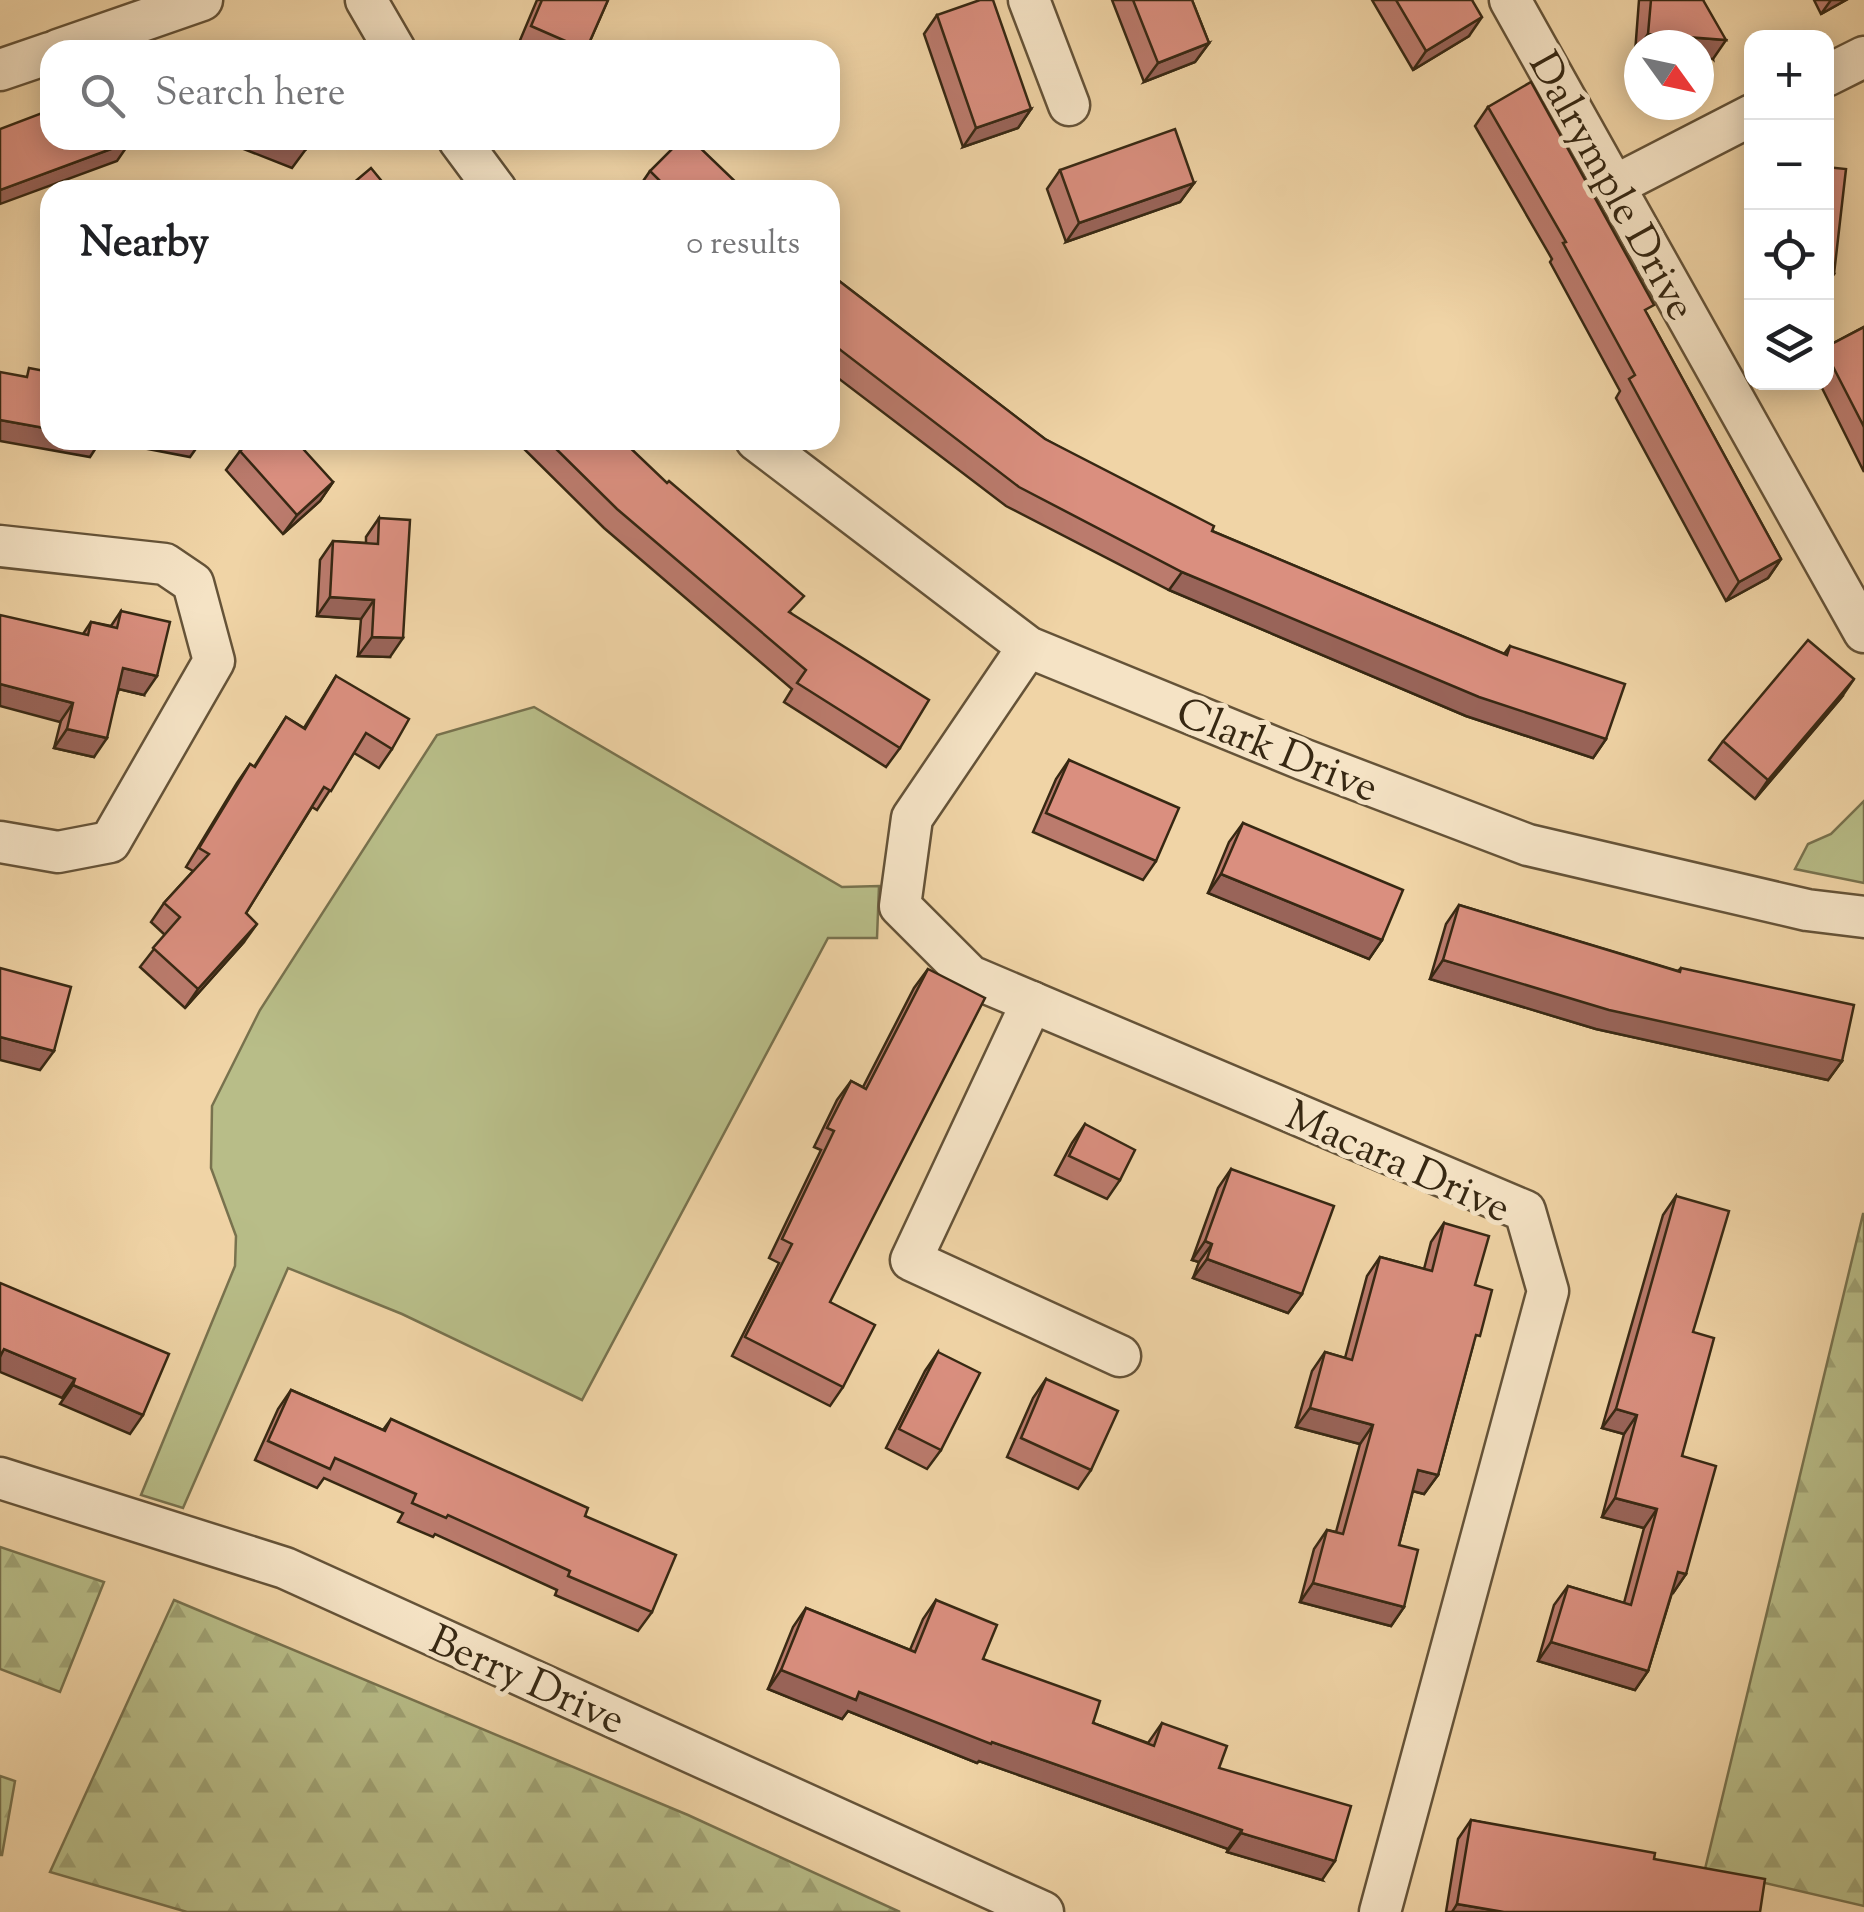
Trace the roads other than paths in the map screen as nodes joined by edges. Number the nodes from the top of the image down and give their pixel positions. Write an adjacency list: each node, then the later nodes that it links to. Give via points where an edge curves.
1 (202, 0): 5 (street)
2 (366, 0): 6 (street)
3 (1030, 0): 11 (street)
4 (1510, 0): 15 (street, Dalrymple Drive)
5 (87, 40)
6 (388, 40)
7 (40, 56): 9 (street)
8 (1864, 57): 10 (street)
9 (0, 70)
10 (1834, 72)
11 (1069, 104)
12 (1744, 119): 15 (street)
13 (466, 150): 14 (street)
14 (489, 180)
15 (1614, 186): 18 (street, Dalrymple Drive)
16 (769, 450): 19 (street, Clark Drive)
17 (0, 546): 20 (street, via 165,564 193,583 214,661 110,842 58,852)
18 (1864, 632)
19 (1028, 647): 21 (street, Clark Drive, via 1528,845 1807,910); 22 (street, Macara Drive, via 912,818 900,906 970,976)
20 (0, 842)
21 (1864, 917)
22 (1032, 1002): 23 (street, via 911,1260); 26 (street, Macara Drive, via 1525,1211 1548,1291)
23 (1120, 1356)
24 (0, 1478): 25 (street, Berry Drive, via 285,1568)
25 (1043, 1912)
26 (1380, 1912)

